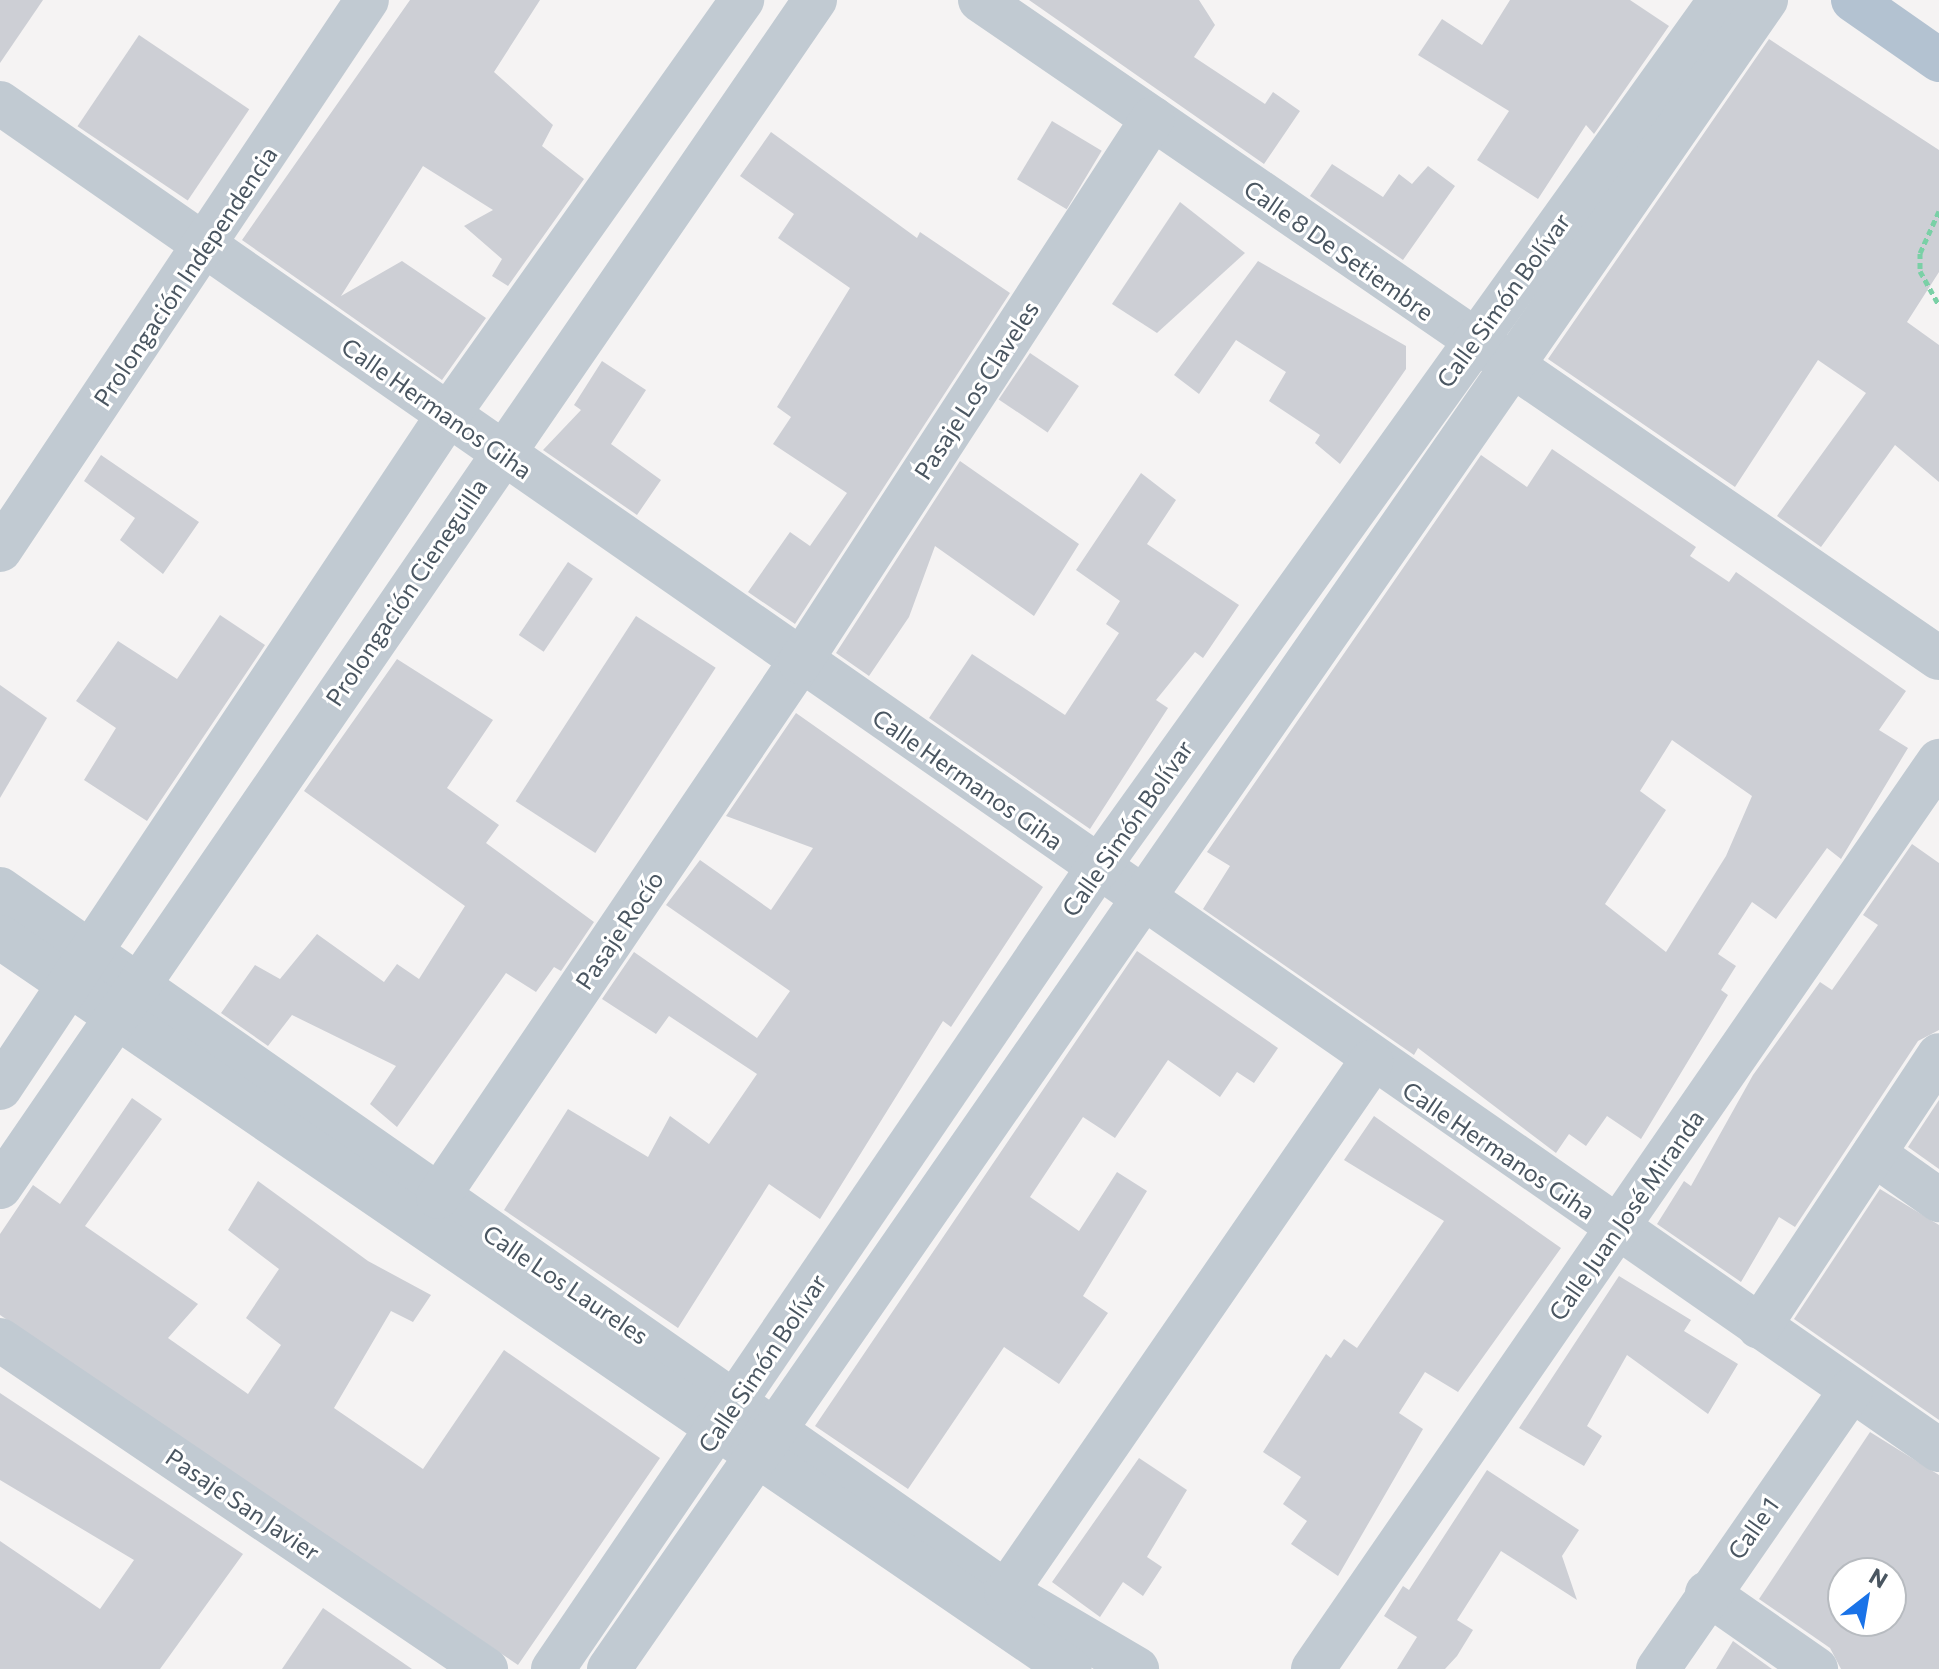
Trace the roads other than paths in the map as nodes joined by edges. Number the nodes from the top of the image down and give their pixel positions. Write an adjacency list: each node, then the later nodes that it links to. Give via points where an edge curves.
1 (367, 0): 11 (street, Prolongación Independencia)
2 (742, 0): 13 (street)
3 (815, 0): 14 (street, Prolongación Cieneguilla)
4 (980, 0): 10 (street, Calle 8 De Setiembre)
5 (1720, 0): 12 (street, Calle Simón Bolívar)
6 (1766, 0): 12 (street, Calle Simón Bolívar)
7 (1853, 0): 8 (main road)
8 (1939, 60)
9 (0, 103): 11 (street, Calle Hermanos Giha)
10 (1153, 118): 12 (street, Calle 8 De Setiembre); 17 (street, Pasaje Los Claveles)
11 (206, 249): 13 (street, Calle Hermanos Giha); 15 (street, Prolongación Independencia)
12 (1490, 356): 16 (street, Calle 8 De Setiembre); 19 (street, Calle Simón Bolívar); 21 (street, Calle Simón Bolívar)
13 (448, 415): 14 (street, Calle Hermanos Giha); 23 (street)
14 (500, 451): 17 (street, Calle Hermanos Giha); 24 (street, Prolongación Cieneguilla)
15 (0, 550)
16 (1939, 658)
17 (800, 662): 19 (street, Calle Hermanos Giha); 30 (street, Pasaje Rocío)
18 (1939, 761): 32 (street, Calle Juan José Miranda)
19 (1097, 869): 21 (street, Calle Hermanos Giha); 36 (street, Calle Simón Bolívar)
20 (0, 889): 23 (street, Calle Los Laureles)
21 (1141, 900): 26 (street, Calle Hermanos Giha); 37 (street, Calle Simón Bolívar)
22 (0, 937): 23 (street, Calle Los Laureles)
23 (83, 969): 24 (street, Calle Los Laureles); 27 (street)
24 (132, 1003): 29 (street, Prolongación Cieneguilla); 30 (street, Calle Los Laureles); 36 (street, Calle Los Laureles)
25 (1939, 1055): 28 (street)
26 (1371, 1062): 32 (street, Calle Hermanos Giha); 39 (street)
27 (0, 1088)
28 (1874, 1154): 31 (street); 33 (street)
29 (0, 1187)
30 (438, 1197): 36 (street, Calle Los Laureles)
31 (1939, 1200)
32 (1616, 1229): 33 (street, Calle Hermanos Giha); 46 (street, Calle Juan José Miranda)
33 (1759, 1327): 35 (street, Calle Hermanos Giha)
34 (0, 1340): 41 (street, Pasaje San Javier)
35 (1851, 1390): 38 (street, Calle Hermanos Giha); 40 (street, Calle 1)
36 (727, 1415): 37 (street, Calle Los Laureles); 42 (street, Calle Simón Bolívar)
37 (767, 1443): 39 (street, Calle Los Laureles); 43 (street, Calle Simón Bolívar); 44 (street, Calle Los Laureles)
38 (1939, 1450)
39 (1006, 1592): 45 (street, Calle Los Laureles)
40 (1707, 1593): 47 (street, Calle 1); 48 (street)
41 (486, 1669)
42 (553, 1669)
43 (609, 1669)
44 (1070, 1669)
45 (1137, 1669)
46 (1313, 1669)
47 (1658, 1669)
48 (1816, 1669)

